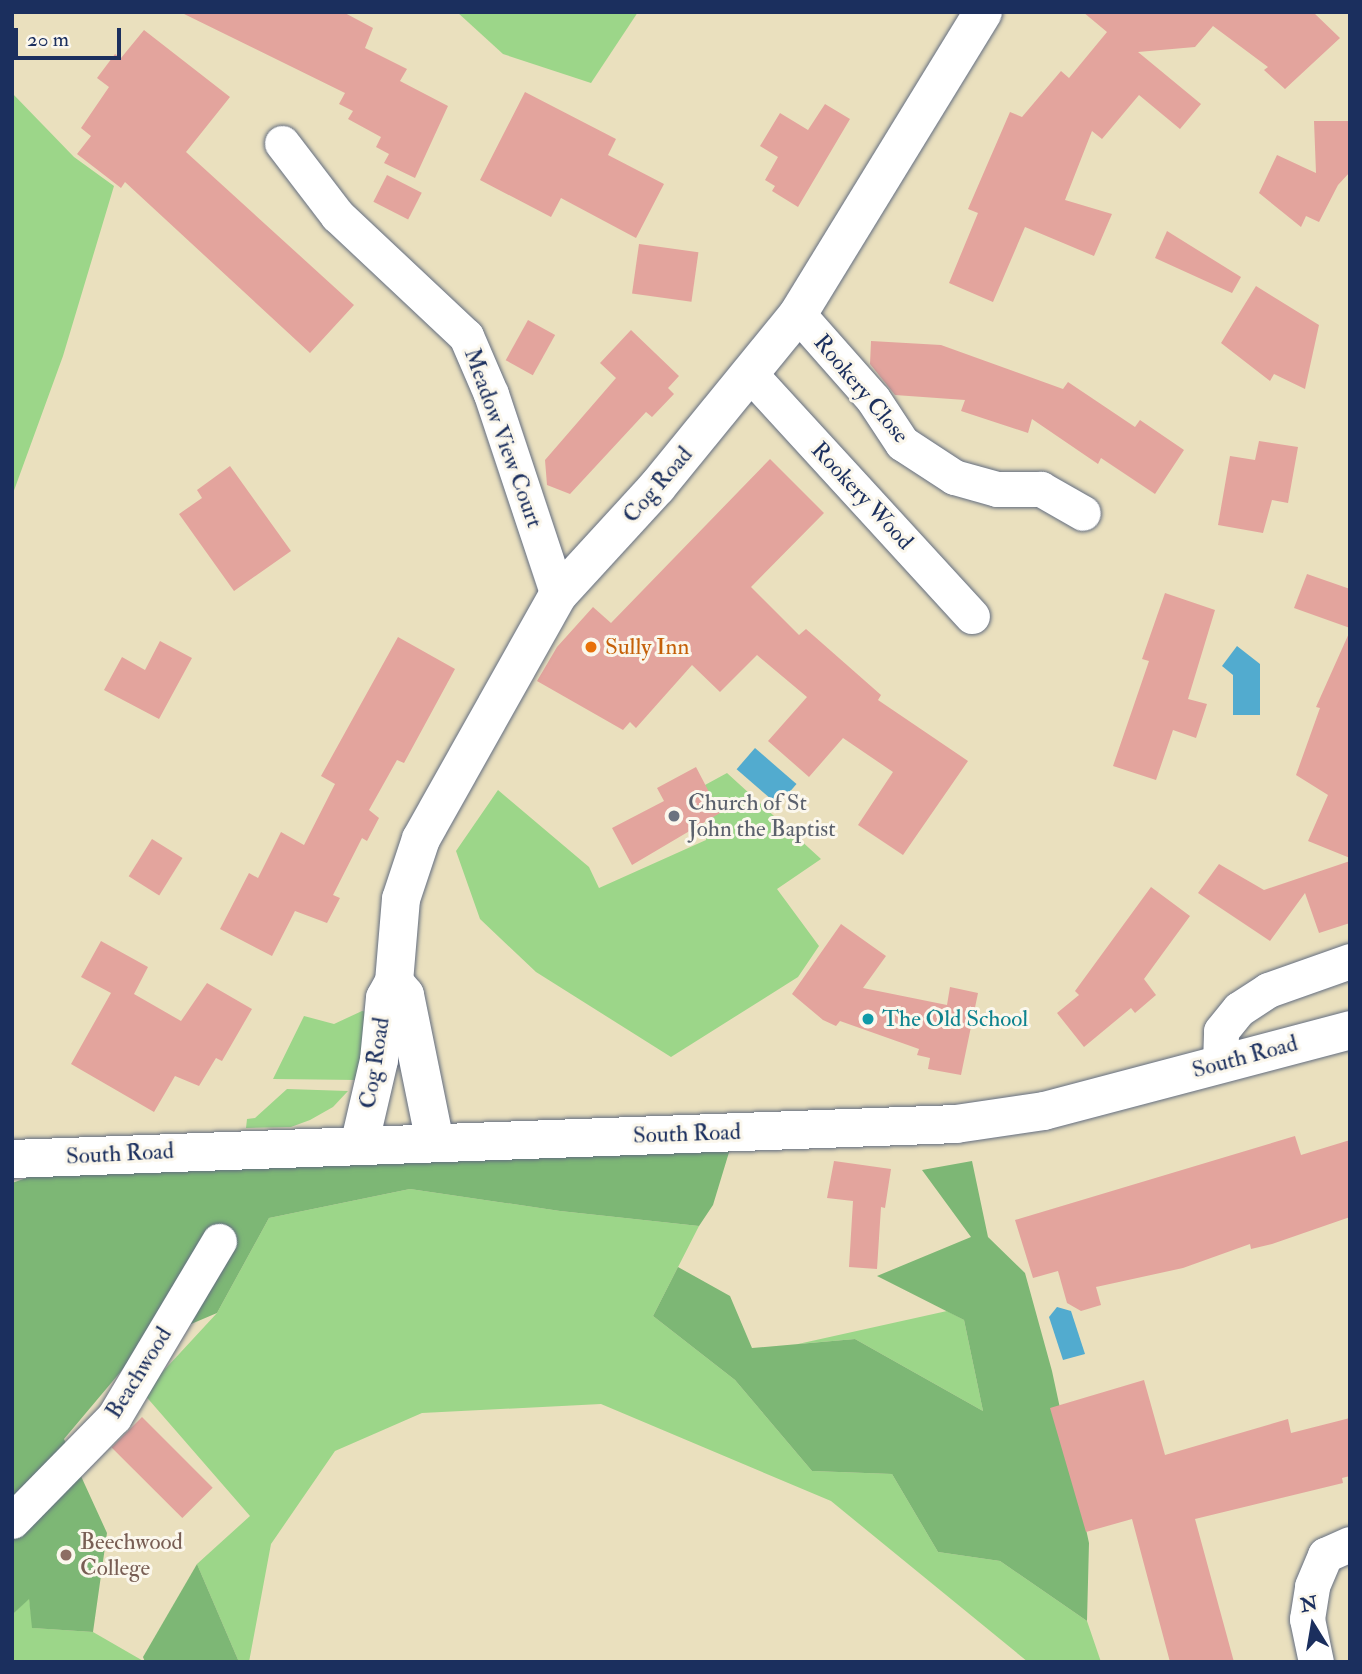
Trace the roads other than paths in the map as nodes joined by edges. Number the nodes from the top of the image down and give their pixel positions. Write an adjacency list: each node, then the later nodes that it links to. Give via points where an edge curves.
1 (983, 12): 3 (street, Cog Road)
2 (282, 144): 6 (street, Meadow View Court, via 337,215 466,337 491,394)
3 (798, 314): 4 (street, Cog Road); 5 (street, Rookery Close, via 873,399 902,443 954,477 997,489 1041,489)
4 (751, 375): 6 (street, Cog Road); 7 (street, Rookery Wood)
5 (1083, 513)
6 (558, 595): 9 (street, Cog Road, via 421,839 401,899)
7 (972, 616)
8 (1350, 961): 11 (street, via 1268,990 1239,1009 1221,1031)
9 (394, 982): 12 (street, Cog Road, via 405,995); 13 (street, Cog Road, via 385,998 379,1060)
10 (1350, 1030): 11 (street, South Road)
11 (1220, 1063): 12 (street, South Road, via 1044,1111 956,1124)
12 (435, 1143): 13 (street, South Road)
13 (359, 1146): 14 (street, South Road)
14 (12, 1159)
15 (219, 1241): 16 (street, Beachwood, via 114,1416)
16 (12, 1521)
17 (1350, 1544): 18 (street, via 1325,1555 1311,1586 1307,1619)
18 (1316, 1662)

